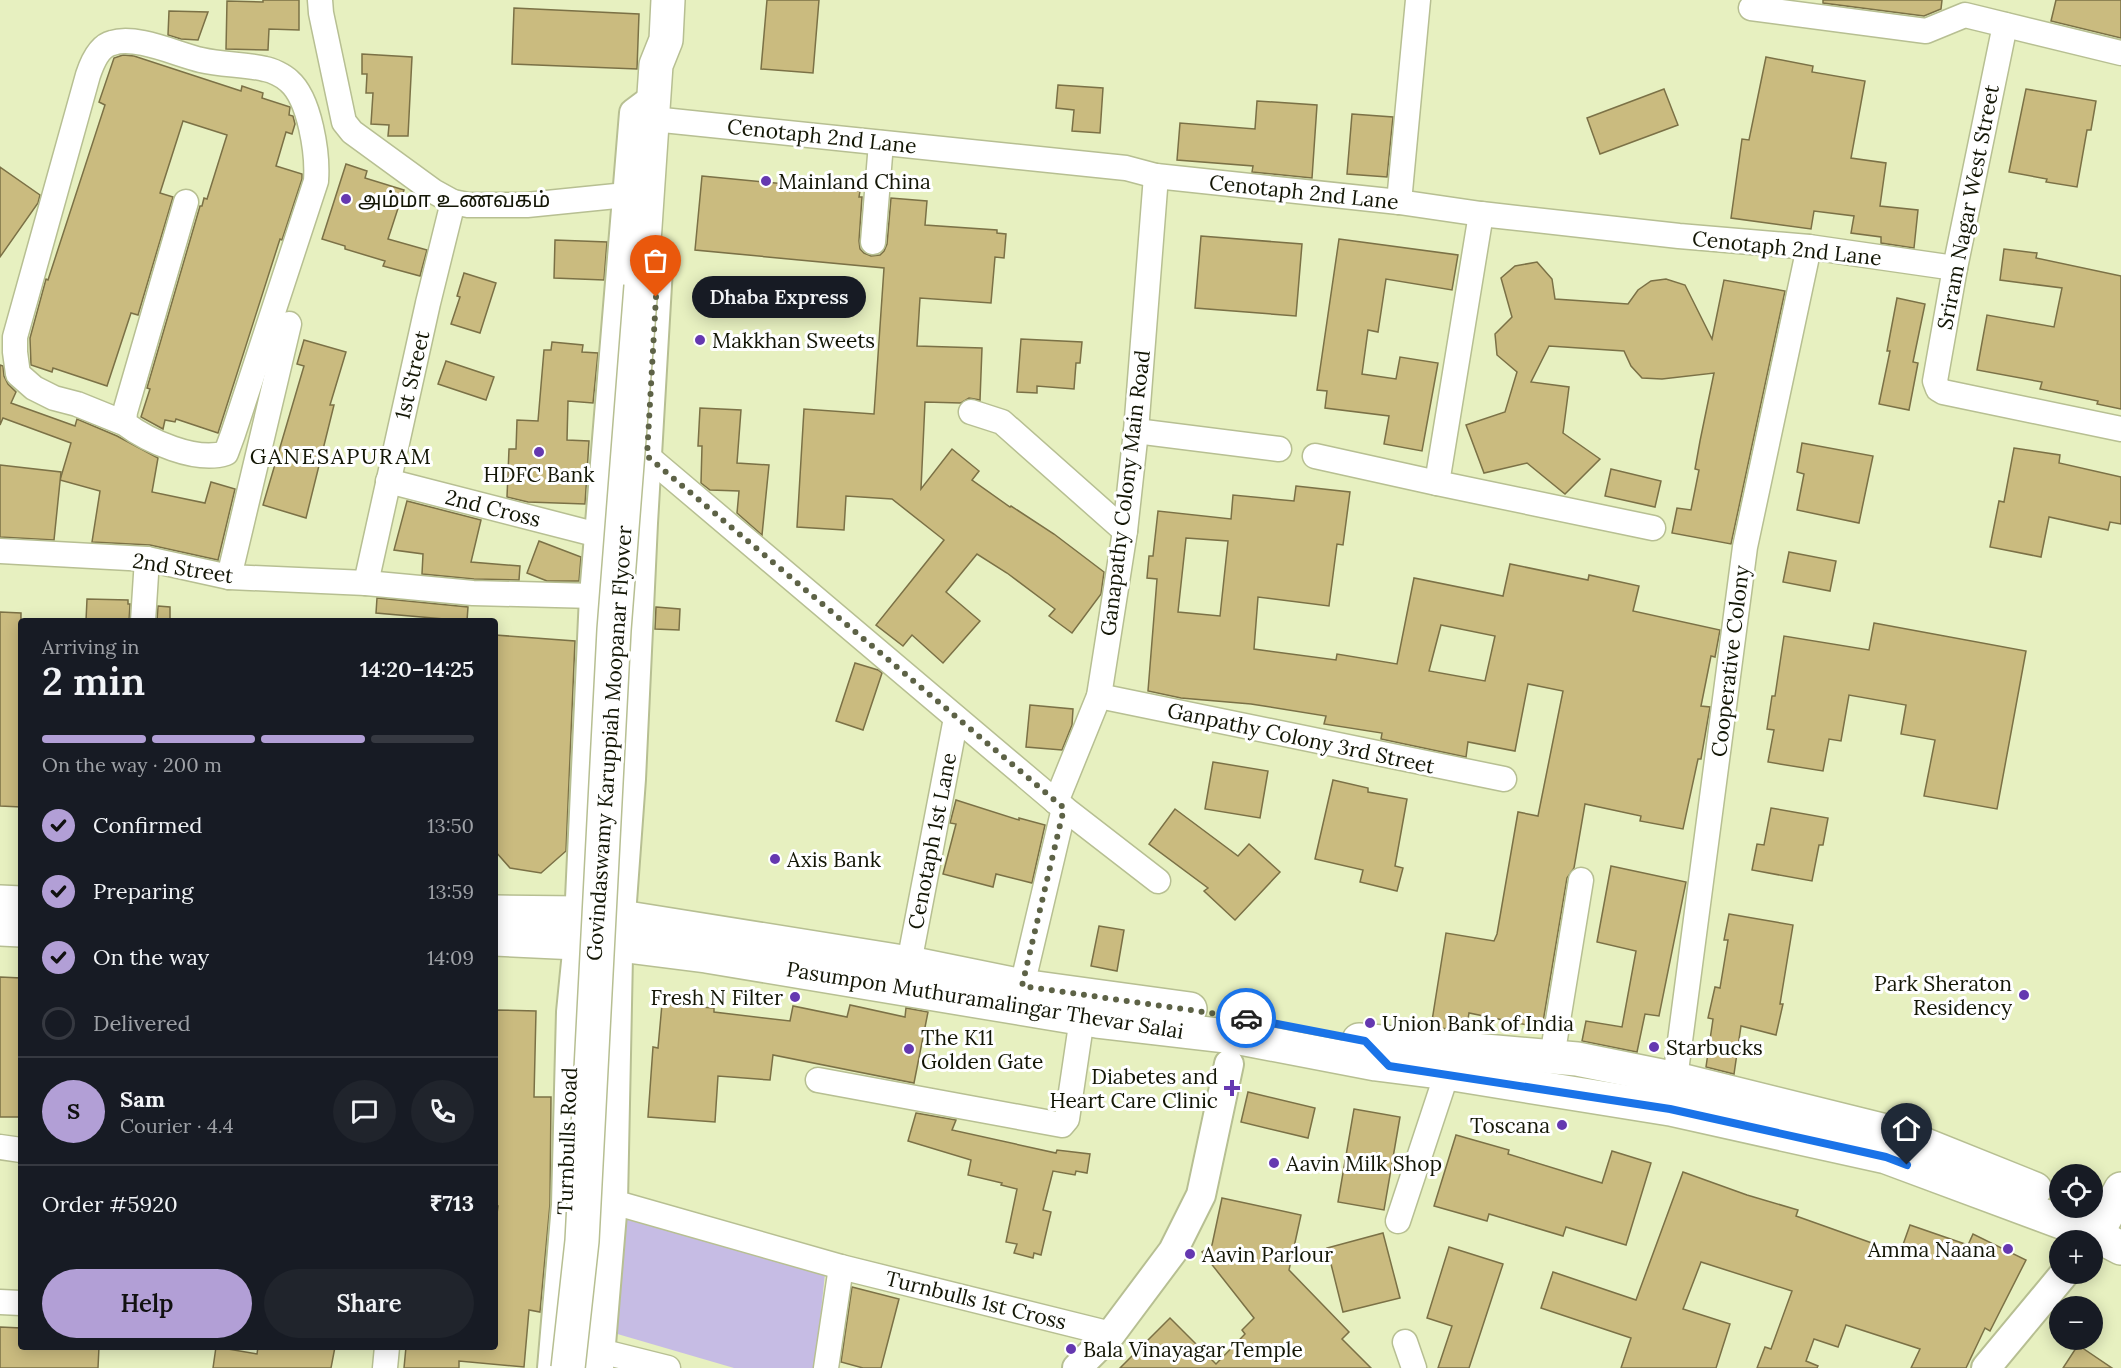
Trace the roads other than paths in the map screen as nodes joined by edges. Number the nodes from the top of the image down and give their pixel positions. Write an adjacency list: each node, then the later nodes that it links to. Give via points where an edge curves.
1 (320, 0): 10 (street)
2 (652, 0): 9 (main road, via 649,43)
3 (668, 0): 9 (main road, via 666,40)
4 (1418, 0): 21 (street)
5 (1966, 7): 6 (street, via 1926,31); 7 (street)
6 (1751, 8)
7 (2005, 25): 8 (street); 25 (street, Sriram Nagar West Street)
8 (2121, 53)
9 (656, 65): 12 (main road, Govindaswamy Karuppiah Moopanar Flyover)
10 (335, 77): 11 (street); 13 (street)
11 (300, 94): 14 (street); 28 (street, via 289,80 266,69 202,60 134,42 110,43 95,56 15,337 15,352 18,374 34,388)
12 (654, 108): 15 (street, Cenotaph 2nd Lane); 16 (main road, Govindaswamy Karuppiah Moopanar Flyover); 18 (street, Turnbulls Road, via 634,113)
13 (344, 122): 14 (street); 20 (street, via 352,132)
14 (313, 142): 28 (street, via 316,181 226,453 214,457 194,454 154,441)
15 (881, 143): 17 (street, Cenotaph 2nd Lane, via 1126,168); 23 (street)
16 (649, 167): 32 (street, via 661,191); 87 (main road, Govindaswamy Karuppiah Moopanar Flyover, bridge, via 614,630 582,1241)
17 (1156, 176): 21 (street, Cenotaph 2nd Lane); 30 (street, Ganapathy Colony Main Road)
18 (626, 195): 20 (street, via 527,205); 38 (street, Turnbulls Road)
19 (186, 202): 28 (street)
20 (453, 202): 34 (street, 1st Street)
21 (1399, 202): 22 (street, Cenotaph 2nd Lane)
22 (1481, 214): 24 (street, Cenotaph 2nd Lane); 35 (street)
23 (873, 242)
24 (1809, 247): 25 (street, Cenotaph 2nd Lane); 68 (street, Cooperative Colony, via 1745,547)
25 (1955, 267): 29 (street, Sriram Nagar West Street, via 1936,372 1938,389)
26 (289, 324): 41 (street)
27 (971, 412): 37 (street, via 1002,422)
28 (124, 423)
29 (2121, 429)
30 (1136, 431): 31 (street); 37 (street, Ganapathy Colony Main Road)
31 (1279, 449)
32 (647, 456): 46 (street, Cenotaph 1st Lane); 57 (street)
33 (1315, 456): 35 (street)
34 (388, 481): 38 (street, 2nd Cross); 42 (street, 1st Street)
35 (1437, 483): 36 (street)
36 (1653, 528)
37 (1125, 531): 45 (street, Ganapathy Colony Main Road)
38 (598, 535): 43 (street, Turnbulls Road)
39 (0, 551): 40 (street, 2nd Street)
40 (147, 559): 41 (street, 2nd Street); 44 (street)
41 (229, 577): 42 (street, 2nd Street)
42 (366, 583): 43 (street, 2nd Street, via 473,593)
43 (594, 596): 54 (street, Turnbulls Road)
44 (143, 618)
45 (1099, 696): 47 (street, Ganpathy Colony 3rd Street); 48 (street, Ganapathy Colony Main Road)
46 (956, 718): 48 (street, Cenotaph 1st Lane); 59 (street, Cenotaph 1st Lane)
47 (1504, 779)
48 (1060, 805): 50 (street, Cenotaph 1st Lane); 60 (street, Ganapathy Colony Main Road)
49 (1581, 880): 63 (street)
50 (1158, 881)
51 (0, 902): 52 (main road)
52 (18, 903)
53 (498, 913): 54 (main road)
54 (578, 928): 57 (main road, Pasumpon Muthuramalingar Thevar Salai); 58 (main road); 86 (street, Turnbulls Road, via 571,1012 566,1205)
55 (0, 929): 56 (main road)
56 (18, 930)
57 (620, 931): 59 (main road, Pasumpon Muthuramalingar Thevar Salai); 61 (main road, Pasumpon Muthuramalingar Thevar Salai, via 706,956); 73 (street)
58 (498, 939)
59 (909, 963): 60 (main road, Pasumpon Muthuramalingar Thevar Salai)
60 (1022, 986): 62 (main road, Pasumpon Muthuramalingar Thevar Salai, via 1238,1016)
61 (1082, 1018): 65 (main road, Pasumpon Muthuramalingar Thevar Salai, via 1235,1037); 67 (street, via 1067,1119 1062,1125)
62 (1365, 1041): 63 (main road, Pasumpon Muthuramalingar Thevar Salai); 65 (main road)
63 (1552, 1057): 68 (main road, Pasumpon Muthuramalingar Thevar Salai, via 1577,1059)
64 (1229, 1064): 81 (street, via 1201,1195 1173,1251)
65 (1389, 1066): 66 (main road, Pasumpon Muthuramalingar Thevar Salai)
66 (1447, 1073): 68 (main road, Pasumpon Muthuramalingar Thevar Salai); 74 (street)
67 (818, 1080)
68 (1673, 1094): 71 (main road, Pasumpon Muthuramalingar Thevar Salai, via 1899,1134); 75 (main road, Pasumpon Muthuramalingar Thevar Salai, via 1886,1157)
69 (0, 1147): 70 (street)
70 (18, 1150)
71 (2049, 1193)
72 (2114, 1194): 76 (main road)
73 (613, 1202): 77 (street, Turnbulls 1st Cross); 84 (street)
74 (1398, 1221)
75 (2075, 1230)
76 (2103, 1241)
77 (841, 1267): 81 (street, Turnbulls 1st Cross); 89 (street)
78 (2056, 1284): 92 (street)
79 (0, 1302): 80 (street)
80 (18, 1303)
81 (1111, 1334): 90 (street)
82 (1405, 1342): 91 (street)
83 (387, 1350): 85 (street)
84 (600, 1359): 88 (street)
85 (385, 1368)
86 (552, 1368)
87 (568, 1368)
88 (668, 1368)
89 (826, 1368)
90 (1077, 1368)
91 (1414, 1368)
92 (1986, 1368)

